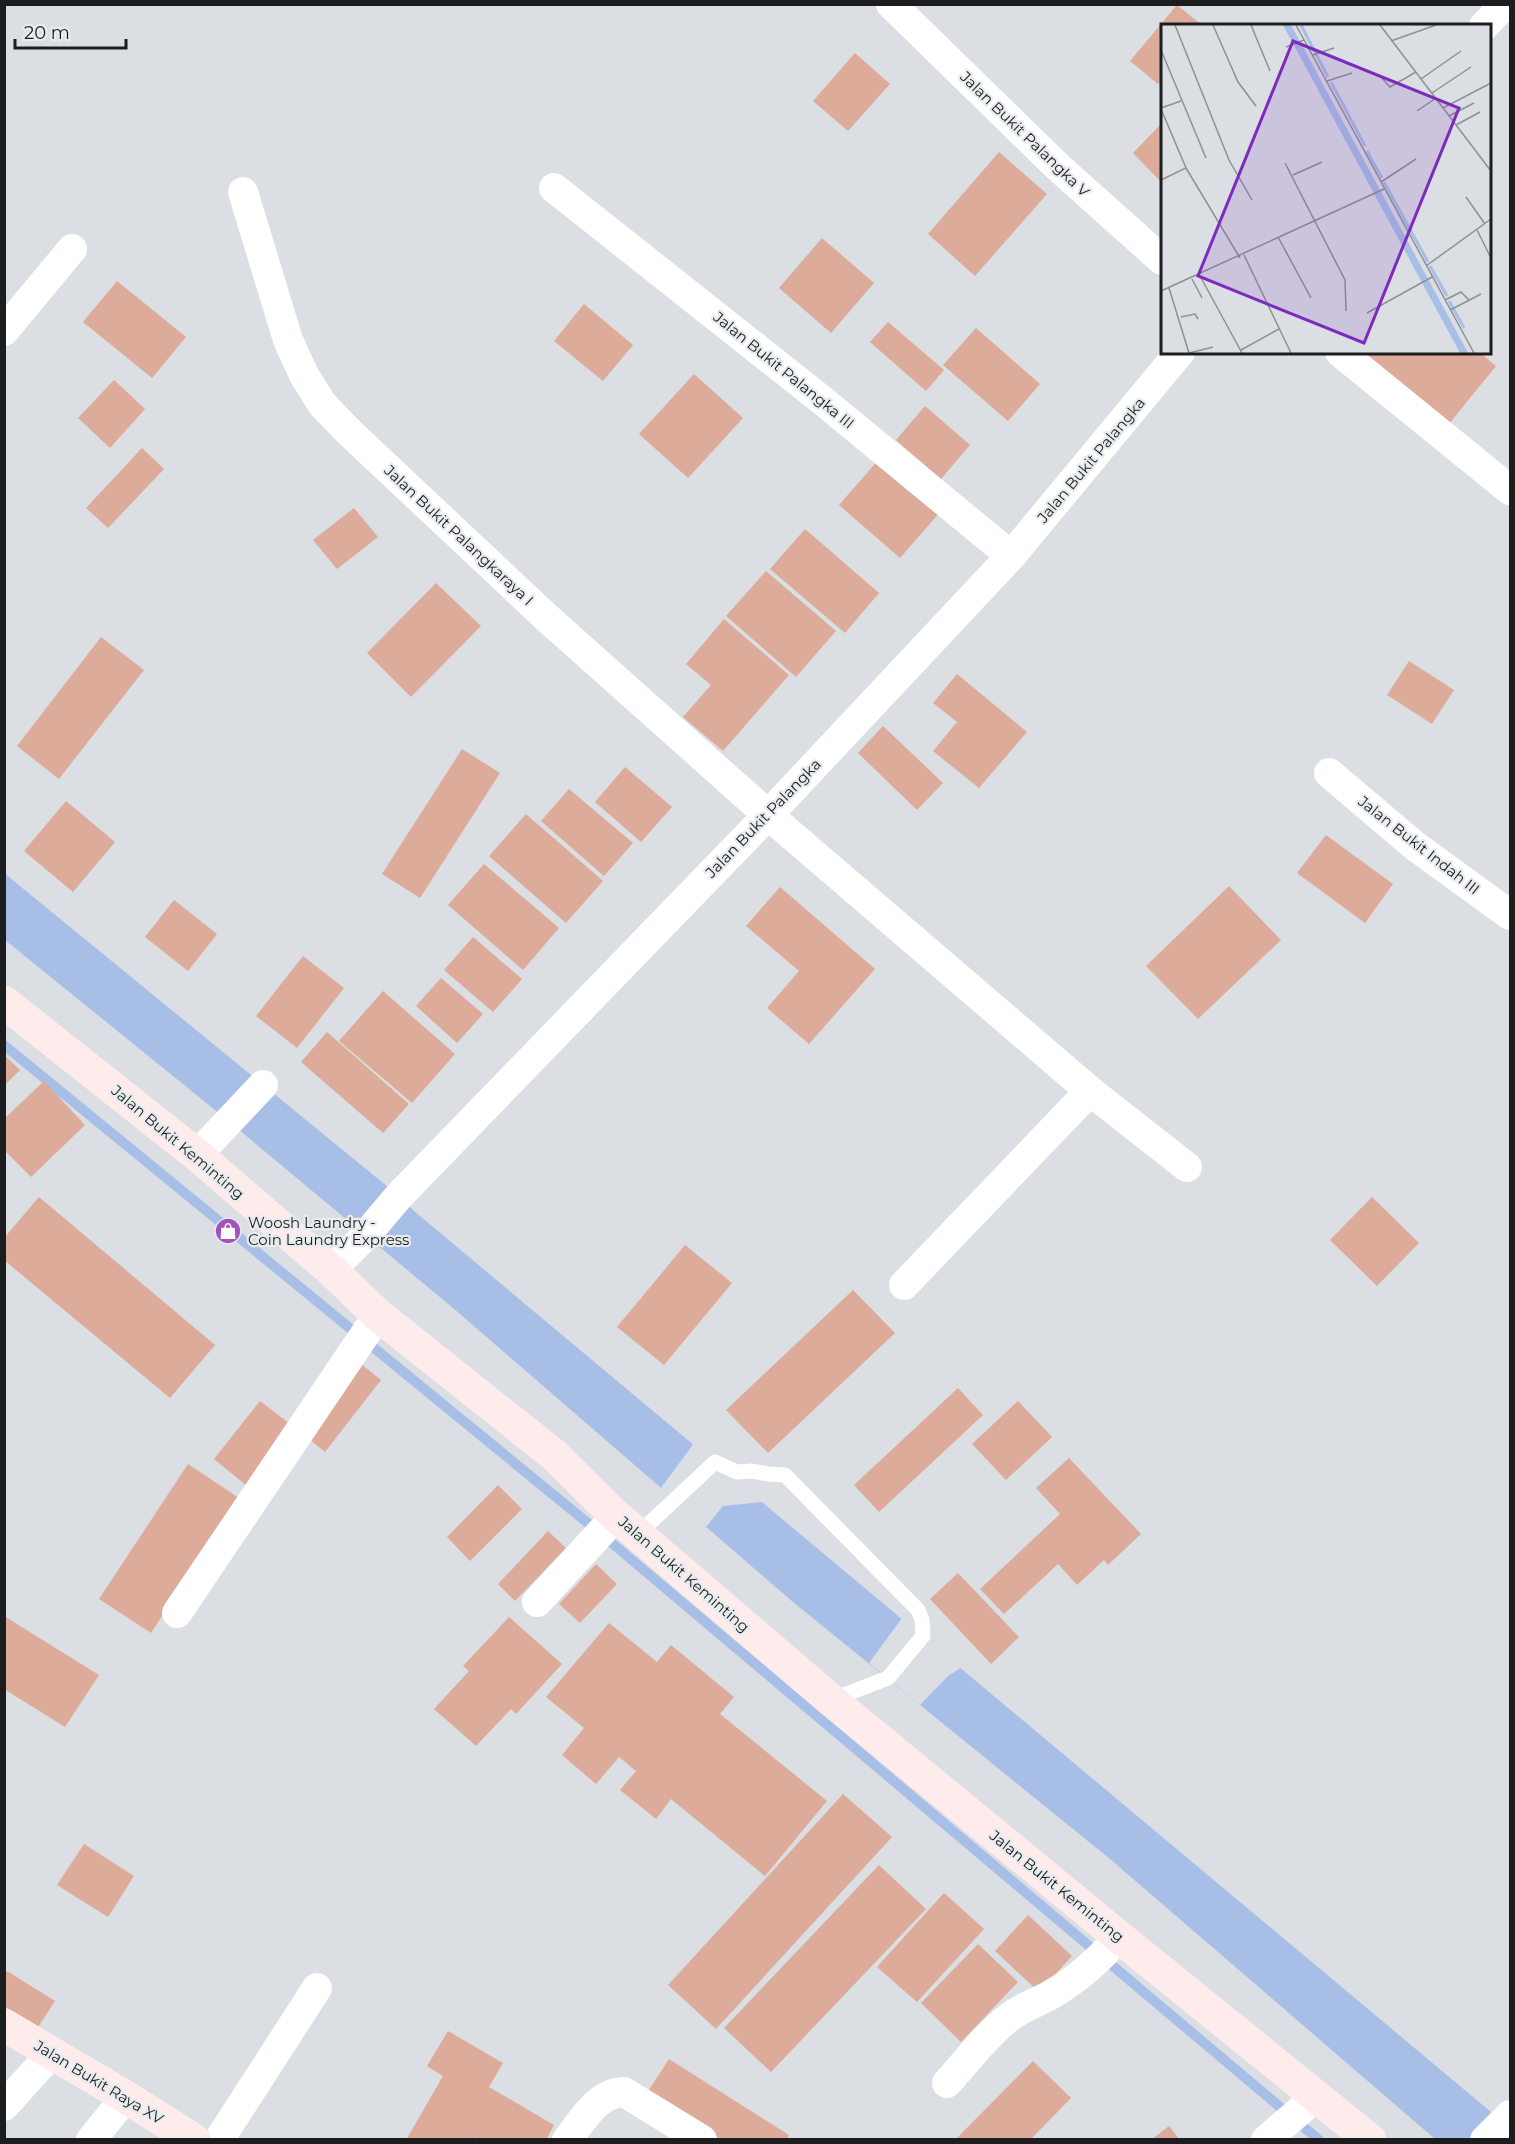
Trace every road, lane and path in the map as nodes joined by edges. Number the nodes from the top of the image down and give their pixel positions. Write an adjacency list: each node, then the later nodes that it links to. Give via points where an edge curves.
1 (891, 4): 5 (street, Jalan Bukit Palangka V, via 1058,167)
2 (554, 188): 10 (street, Jalan Bukit Palangka III)
3 (243, 192): 12 (street, Jalan Bukit Palangkaraya I, via 288,340 303,375 322,404 546,618)
4 (72, 249): 6 (street)
5 (1161, 259)
6 (4, 331)
7 (1178, 354): 10 (street, Jalan Bukit Palangka)
8 (1342, 354): 9 (street)
9 (1510, 490)
10 (1011, 556): 12 (street, Jalan Bukit Palangka)
11 (1329, 773): 13 (street, Jalan Bukit Indah III, via 1415,846)
12 (768, 815): 16 (street, Jalan Bukit Palangkaraya I); 19 (street, Jalan Bukit Palangka)
13 (1510, 915)
14 (4, 1002): 17 (main road, Jalan Bukit Keminting)
15 (263, 1085): 17 (street)
16 (1090, 1091): 18 (street, Jalan Bukit Palangkaraya I); 20 (street)
17 (197, 1155): 19 (main road, Jalan Bukit Keminting)
18 (1187, 1167)
19 (331, 1270): 21 (main road, Jalan Bukit Keminting)
20 (904, 1284)
21 (378, 1315): 22 (main road, Jalan Bukit Keminting, via 554,1455); 24 (street)
22 (627, 1525): 23 (street); 25 (main road, Jalan Bukit Keminting); 25 (lane, via 675,1501 715,1462 737,1472 784,1475 918,1611 922,1620 923,1636 888,1678)
23 (537, 1602)
24 (177, 1613)
25 (831, 1700): 26 (main road, Jalan Bukit Keminting)
26 (1119, 1937): 30 (street, via 1077,1978 1001,2024); 32 (main road, Jalan Bukit Keminting)
27 (317, 1988): 36 (street)
28 (4, 2025): 29 (main road, Jalan Bukit Raya XV)
29 (52, 2053): 31 (main road, Jalan Bukit Raya XV); 33 (street)
30 (947, 2084)
31 (126, 2097): 34 (street); 35 (main road, Jalan Bukit Raya XV)
32 (1316, 2097): 39 (street); 40 (main road, Jalan Bukit Keminting)
33 (4, 2106)
34 (91, 2139)
35 (194, 2139)
36 (219, 2139)
37 (567, 2139): 38 (street, via 597,2102 612,2092 624,2092)
38 (702, 2139)
39 (1266, 2139)
40 (1370, 2139)

